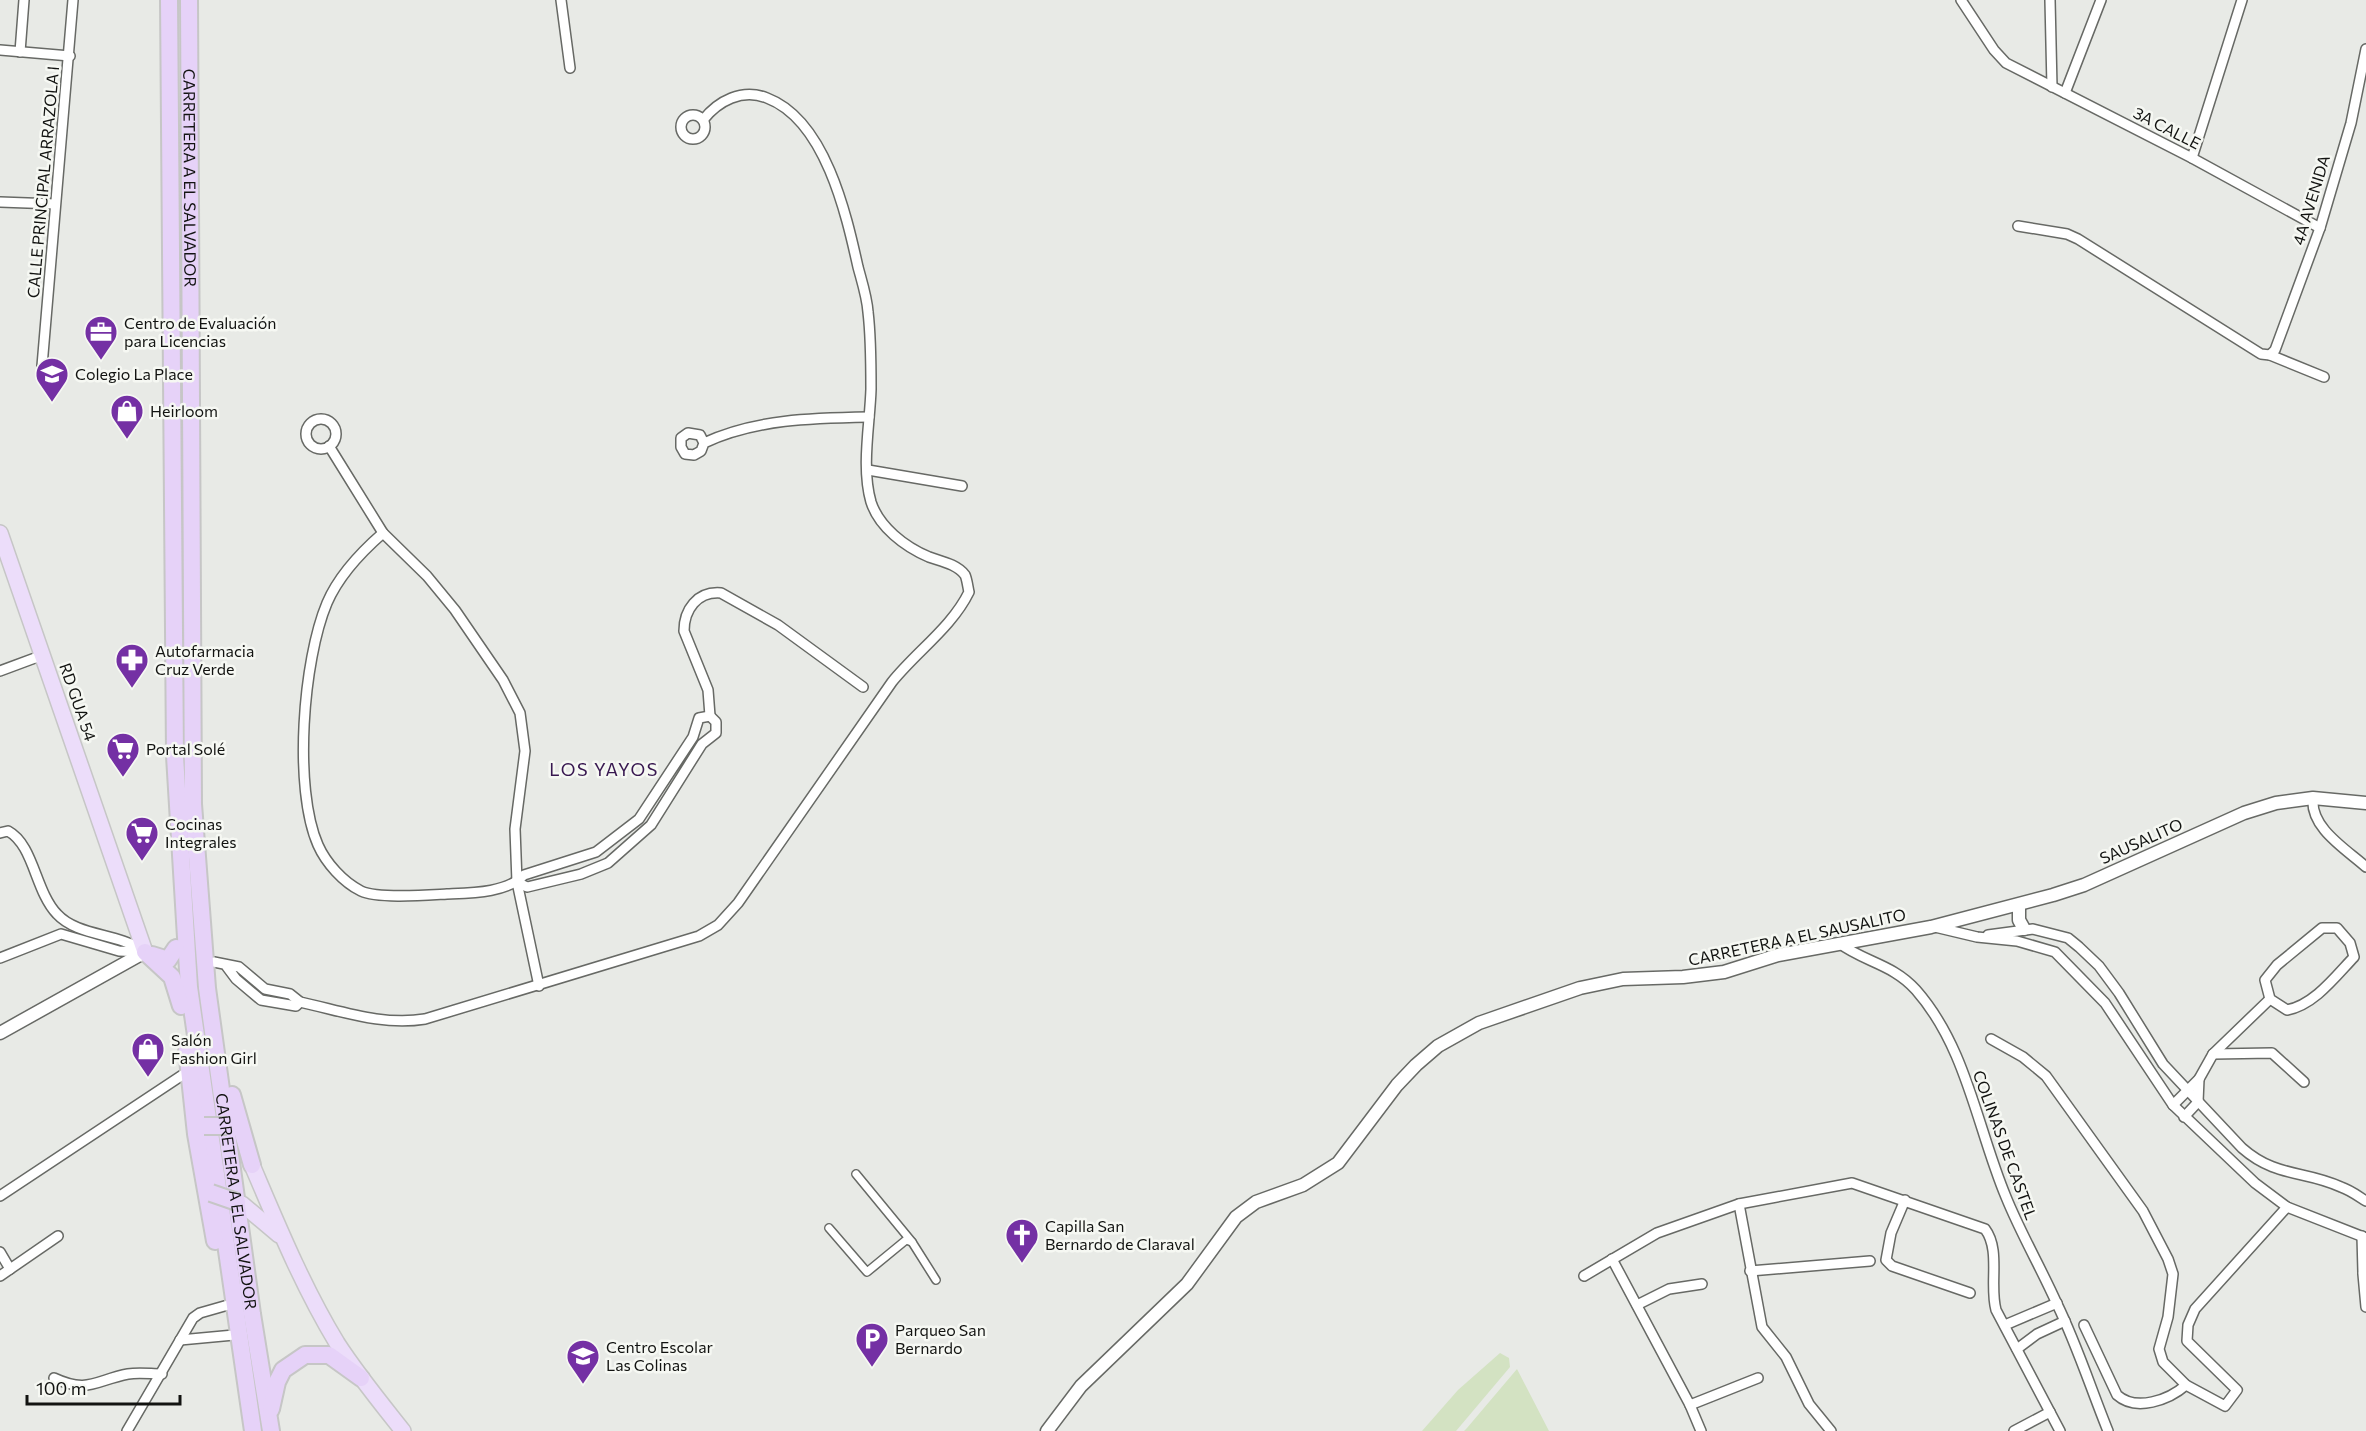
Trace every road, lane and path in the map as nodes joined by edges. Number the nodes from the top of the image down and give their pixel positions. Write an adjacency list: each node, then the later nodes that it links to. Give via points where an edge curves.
1 (24, 0): 12 (street)
2 (73, 0): 13 (street, CALLE PRINCIPAL ARRAZOLA I)
3 (169, 0): 37 (highway, CARRETERA A EL SALVADOR)
4 (189, 0): 40 (highway, CARRETERA A EL SALVADOR)
5 (561, 0): 14 (street)
6 (1961, 0): 15 (street, 3A CALLE, via 2006,63)
7 (2050, 0): 15 (street)
8 (2101, 0): 16 (street)
9 (2242, 0): 18 (street)
10 (2366, 49): 22 (street, 4A AVENIDA, via 2351,123)
11 (0, 50): 12 (street)
12 (20, 52): 13 (street)
13 (70, 56): 20 (street, CALLE PRINCIPAL ARRAZOLA I)
14 (570, 68)
15 (2052, 87): 16 (street, 3A CALLE)
16 (2065, 93): 18 (street, 3A CALLE)
17 (703, 120): 26 (street, via 714,107 732,96 765,97 795,117 830,170 868,310)
18 (2192, 158): 22 (street, 3A CALLE)
19 (0, 202): 20 (street)
20 (55, 204): 24 (street, CALLE PRINCIPAL ARRAZOLA I)
21 (2019, 226): 23 (street, via 2078,239 2261,354)
22 (2320, 228): 23 (street, 4A AVENIDA)
23 (2271, 355): 25 (street)
24 (42, 366)
25 (2324, 377)
26 (869, 417): 27 (street, via 779,422 727,432); 29 (street)
27 (704, 443)
28 (329, 446): 32 (street)
29 (868, 470): 30 (street); 57 (street, via 871,500 886,527 906,544 951,564 965,575 969,592 960,611 892,682 738,903 718,925 699,936)
30 (962, 486)
31 (0, 533): 33 (main road, RD GUA 54)
32 (383, 533): 43 (street, via 455,610 520,712 525,751 515,829); 43 (street, via 358,555 339,581 324,610 310,662 304,743 307,796 318,844 343,878 362,892 412,897 474,892)
33 (43, 655): 34 (street); 53 (main road, RD GUA 54)
34 (0, 671)
35 (862, 687): 36 (street, via 778,625 721,593 712,592 693,603 684,624 708,690)
36 (710, 716): 43 (street, via 697,720 693,737 639,819 619,837 596,852 524,874); 43 (street, via 716,722 716,733 702,744 651,825 634,842 608,863 581,874 527,887)
37 (175, 756): 52 (highway, via 170,781); 119 (highway, CARRETERA A EL SALVADOR, via 189,987)
38 (2313, 798): 39 (street, SAUSALITO); 42 (street, via 2315,820); 44 (street, SAUSALITO, via 2244,813 2084,885)
39 (2366, 803)
40 (193, 804): 56 (highway, via 207,840); 117 (highway, CARRETERA A EL SALVADOR, via 207,988)
41 (0, 833): 45 (street, via 8,831 22,841 39,887)
42 (2366, 867)
43 (517, 882): 57 (street)
44 (2019, 905): 46 (street, SAUSALITO); 47 (street, via 2018,915)
45 (65, 922): 48 (street); 53 (street)
46 (1931, 927): 49 (street, CARRETERA A EL SAUSALITO); 51 (street, CARRETERA A EL SAUSALITO)
47 (2024, 929): 49 (street); 50 (street)
48 (61, 934): 53 (street, via 118,951); 55 (street)
49 (1977, 937): 54 (street, CARRETERA A EL SAUSALITO, via 2017,941)
50 (2068, 938): 54 (street); 66 (street, via 2099,966 2163,1064)
51 (1839, 943): 98 (street, COLINAS DE CASTEL, via 1888,966 1902,977 1915,988 1938,1021 1977,1109 2005,1197); 121 (street, CARRETERA A EL SAUSALITO, via 1778,955 1724,972 1623,980 1580,988 1479,1023 1438,1046 1397,1085 1338,1163 1303,1185 1256,1202 1236,1217 1187,1284 1081,1386)
52 (176, 948): 53 (highway, via 168,960); 59 (highway)
53 (145, 951): 59 (highway, via 172,977); 60 (street)
54 (2055, 952): 69 (street, via 2105,1003)
55 (0, 958)
56 (220, 965): 57 (street, via 261,1000 296,1006 300,1002 382,1021 425,1019); 67 (highway)
57 (539, 986)
58 (2270, 999): 58 (street, via 2265,980 2322,928 2337,928 2350,943 2354,957 2300,1008 2287,1010); 62 (street)
59 (181, 1006): 63 (highway)
60 (0, 1033)
61 (1991, 1039): 102 (street, via 2046,1076 2152,1225 2173,1274)
62 (2213, 1053): 64 (street); 65 (street, via 2272,1053)
63 (190, 1070): 71 (highway); 76 (street)
64 (2199, 1079): 66 (street); 68 (street)
65 (2304, 1082)
66 (2188, 1091): 68 (street); 69 (street)
67 (232, 1095): 72 (highway); 73 (highway)
68 (2198, 1102): 70 (street); 78 (street, via 2263,1164 2340,1186)
69 (2173, 1105): 70 (street)
70 (2184, 1117): 81 (street)
71 (200, 1130): 72 (highway, bridge); 75 (highway)
72 (231, 1130): 73 (highway); 79 (highway)
73 (252, 1166): 85 (main road)
74 (856, 1174): 86 (street)
75 (208, 1192): 79 (highway, bridge); 99 (highway)
76 (0, 1196)
77 (1905, 1200): 80 (street, via 1852,1183); 97 (street, via 1891,1233 1886,1260 1892,1266); 104 (street, via 1985,1228 1992,1246 1992,1294)
78 (2366, 1201)
79 (239, 1203): 85 (main road); 117 (highway)
80 (1739, 1204): 88 (street, via 1657,1233); 92 (street)
81 (2287, 1207): 84 (street); 106 (street, via 2195,1309)
82 (829, 1228): 86 (street, via 867,1272 906,1240)
83 (58, 1236): 90 (street)
84 (2364, 1237): 91 (street)
85 (283, 1239): 112 (main road, via 325,1321)
86 (912, 1242): 95 (street)
87 (0, 1252): 90 (street)
88 (1612, 1259): 94 (street); 100 (street)
89 (1870, 1261): 92 (street)
90 (10, 1269): 93 (street)
91 (2365, 1270): 101 (street)
92 (1750, 1271): 123 (street, via 1762,1327 1786,1357 1809,1404)
93 (0, 1276)
94 (1584, 1276)
95 (936, 1280)
96 (1702, 1284): 100 (street, via 1669,1289)
97 (1970, 1293)
98 (2057, 1303): 103 (street, COLINAS DE CASTEL); 104 (street)
99 (228, 1305): 107 (highway); 108 (street, via 200,1313)
100 (1637, 1305): 115 (street)
101 (2366, 1308)
102 (2168, 1317): 106 (street); 114 (street, via 2158,1349 2163,1362)
103 (2065, 1321): 109 (street); 126 (street, COLINAS DE CASTEL)
104 (2005, 1324): 109 (street)
105 (2084, 1325): 114 (street, via 2117,1395 2125,1402 2134,1405 2176,1394)
106 (2188, 1325): 114 (street, via 2187,1341 2236,1390 2225,1406)
107 (234, 1335): 108 (street); 119 (highway)
108 (180, 1340): 110 (street)
109 (2017, 1349): 116 (street)
110 (162, 1374): 111 (street, via 126,1374 84,1387 70,1386); 118 (street)
111 (54, 1378)
112 (361, 1378): 117 (highway, via 329,1355 298,1358 283,1370 277,1382); 120 (main road)
113 (1758, 1378): 115 (street)
114 (2186, 1384)
115 (1690, 1405): 122 (street)
116 (2050, 1412): 124 (street); 125 (street)
117 (270, 1425)
118 (127, 1431)
119 (253, 1431)
120 (403, 1431)
121 (1047, 1431)
122 (1701, 1431)
123 (1831, 1431)
124 (2014, 1431)
125 (2060, 1431)
126 (2108, 1431)

